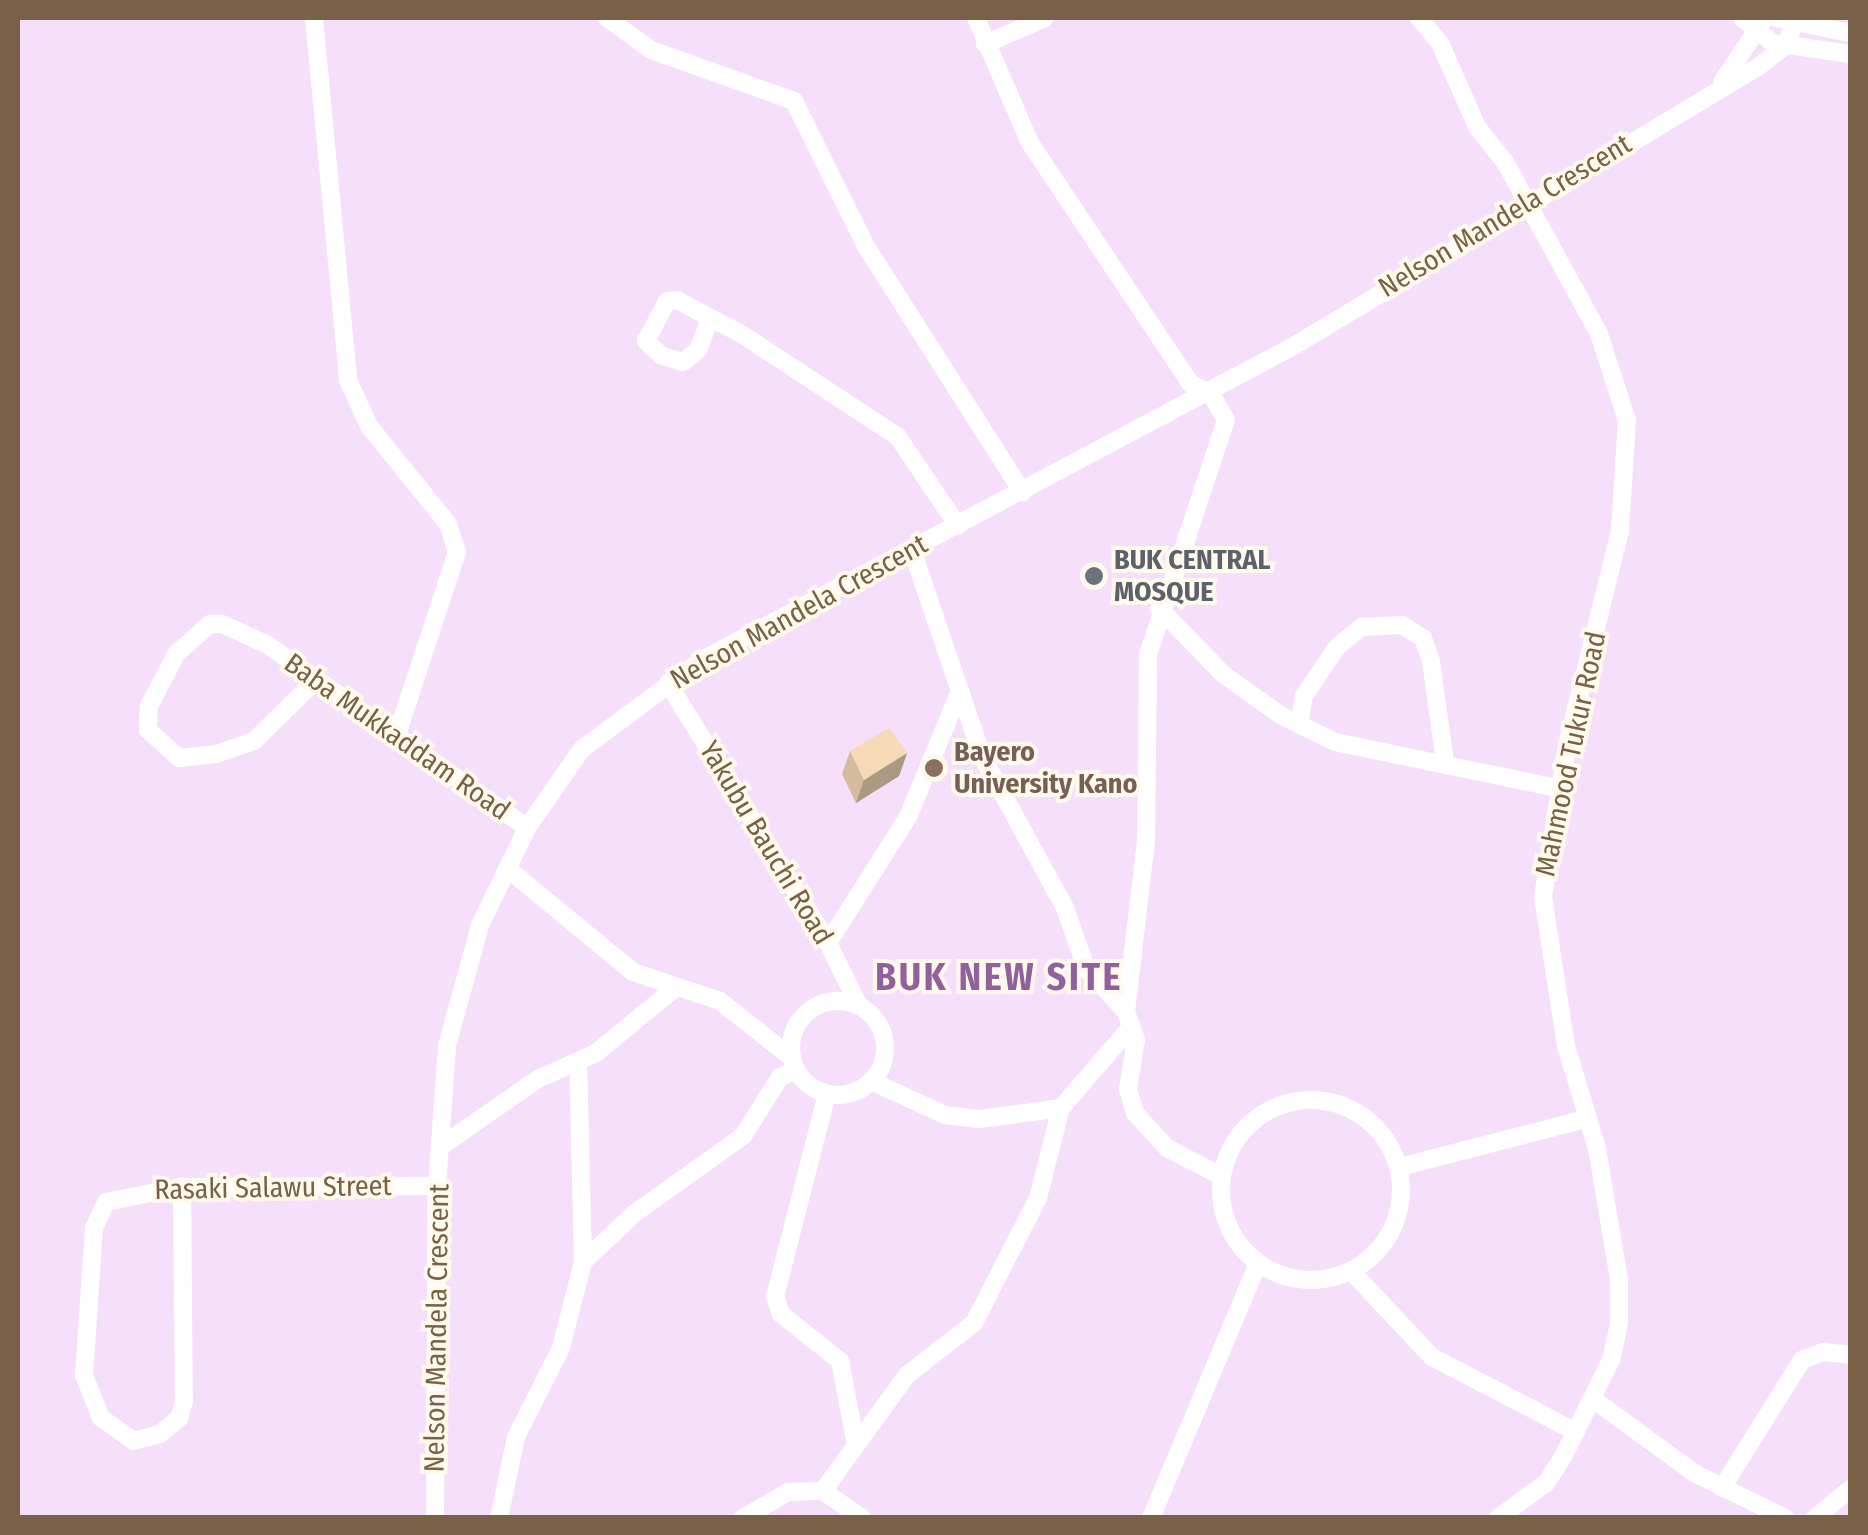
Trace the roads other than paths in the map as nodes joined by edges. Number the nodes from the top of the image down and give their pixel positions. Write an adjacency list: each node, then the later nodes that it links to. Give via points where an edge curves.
1 (314, 18): 25 (street, via 348,380 369,426 448,524 458,552)
2 (607, 18): 17 (street, via 652,50 794,101 867,248)
3 (976, 18): 10 (street)
4 (1045, 18): 10 (street)
5 (1419, 18): 14 (street, Mahmood Tukur Road, via 1440,43 1477,128)
6 (1742, 18): 8 (street)
7 (1785, 21): 9 (street); 11 (street)
8 (1761, 25): 11 (street); 13 (street)
9 (1850, 33)
10 (985, 44): 16 (street, via 1030,143 1191,384)
11 (1785, 46): 12 (street); 13 (street, Nelson Mandela Crescent)
12 (1850, 54)
13 (1718, 86): 14 (street, Nelson Mandela Crescent)
14 (1528, 205): 16 (street, Nelson Mandela Crescent); 27 (street, Mahmood Tukur Road, via 1599,334 1626,420 1620,532)
15 (710, 319): 18 (street, via 898,437)
16 (1211, 394): 17 (street, Nelson Mandela Crescent); 20 (street, via 1226,420 1220,449)
17 (1023, 493): 18 (street, Nelson Mandela Crescent)
18 (958, 526): 19 (street, Nelson Mandela Crescent)
19 (912, 550): 22 (street, Nelson Mandela Crescent); 23 (street)
20 (1159, 608): 24 (street, via 1224,675); 33 (street, via 1148,655 1146,841)
21 (314, 682): 21 (street, Baba Mukkaddam Road, via 268,646 222,624 197,633 160,679 148,730 179,758 254,741); 25 (street, Baba Mukkaddam Road)
22 (668, 683): 28 (street, Nelson Mandela Crescent, via 582,749); 30 (street, Yakubu Bauchi Road)
23 (960, 691): 30 (street, via 908,817); 33 (street, via 983,758 1064,908 1086,968)
24 (1299, 724): 26 (street, via 1335,742); 26 (street, via 1304,696 1337,647 1362,627 1402,625 1423,638 1431,661)
25 (396, 738): 28 (street, Baba Mukkaddam Road)
26 (1446, 762): 27 (street)
27 (1558, 788): 39 (street, Mahmood Tukur Road, via 1542,896 1548,962)
28 (527, 828): 29 (street, Nelson Mandela Crescent)
29 (508, 868): 31 (street, via 632,972); 40 (street, Nelson Mandela Crescent, via 480,925 452,1026)
30 (828, 943): 32 (street, Yakubu Bauchi Road)
31 (675, 988): 34 (street); 35 (street, via 720,1001)
32 (859, 1006): 35 (street, via 830,1002 804,1016); 36 (street, via 884,1040)
33 (1128, 1019): 38 (street); 42 (street, via 1135,1053 1128,1090 1135,1113 1167,1148)
34 (578, 1062): 40 (street, via 538,1079); 45 (street)
35 (794, 1064): 37 (street); 45 (street, via 743,1136 649,1202)
36 (871, 1081): 37 (street, via 846,1095); 38 (street, via 945,1115 980,1119)
37 (827, 1094): 51 (street, via 775,1296 781,1314 840,1361)
38 (1061, 1108): 51 (street, via 1038,1198 974,1323 907,1375)
39 (1584, 1119): 41 (street); 49 (street, Mahmood Tukur Road, via 1596,1148 1618,1279 1611,1360)
40 (440, 1147): 43 (street, Nelson Mandela Crescent)
41 (1400, 1166): 42 (street, via 1375,1126 1352,1110 1297,1100 1247,1126); 47 (street, via 1400,1204 1391,1232)
42 (1221, 1176): 46 (street, via 1230,1232)
43 (438, 1186): 44 (street, Rasaki Salawu Street); 56 (street, Nelson Mandela Crescent)
44 (182, 1187): 44 (street, Rasaki Salawu Street, via 186,1382 179,1418 160,1434 134,1441 101,1418 84,1375 98,1214 120,1196)
45 (583, 1262): 57 (street, via 561,1348 516,1437)
46 (1258, 1264): 47 (street, via 1296,1280); 60 (street)
47 (1351, 1272): 50 (street, via 1432,1358)
48 (1850, 1356): 52 (street, via 1823,1352 1802,1360)
49 (1592, 1399): 50 (street, Mahmood Tukur Road); 52 (street)
50 (1576, 1432): 55 (street, Mahmood Tukur Road, via 1546,1483)
51 (856, 1445): 54 (street)
52 (1722, 1488): 61 (street)
53 (1850, 1489): 62 (street)
54 (824, 1490): 58 (street, via 788,1492); 59 (street)
55 (1508, 1515)
56 (434, 1518)
57 (498, 1518)
58 (743, 1518)
59 (862, 1518)
60 (1151, 1518)
61 (1785, 1518)
62 (1815, 1518)

